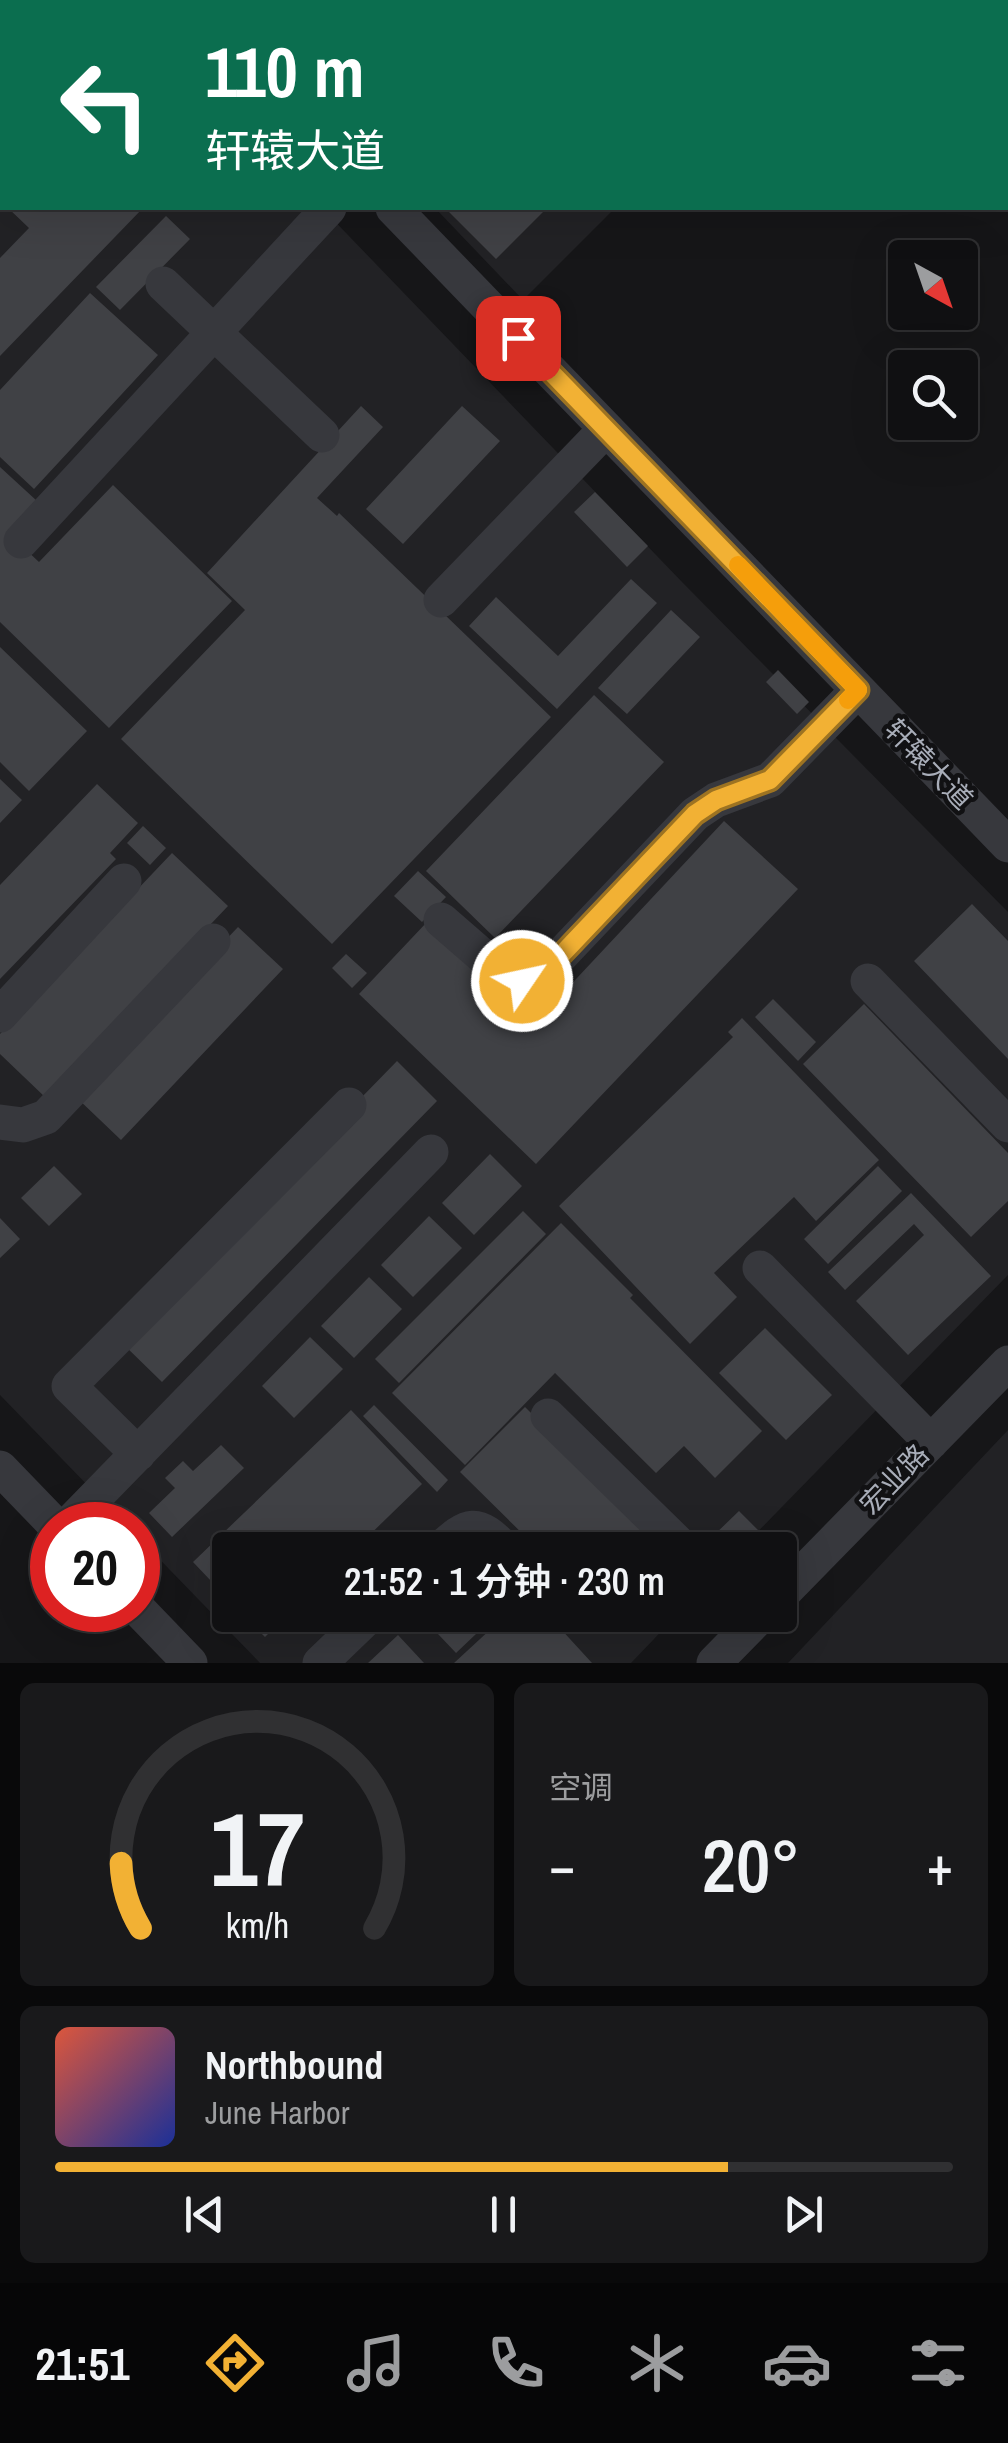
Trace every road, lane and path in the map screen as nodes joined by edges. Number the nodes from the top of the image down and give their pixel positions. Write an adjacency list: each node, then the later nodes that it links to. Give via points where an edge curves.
1 (328, 210): 4 (street)
2 (394, 210): 5 (street, 轩辕大道)
3 (163, 284): 4 (street)
4 (214, 332): 6 (street); 7 (street)
5 (606, 428): 8 (street); 9 (street, 轩辕大道)
6 (322, 435)
7 (21, 540)
8 (440, 600)
9 (858, 690): 10 (street, 轩辕大道); 12 (street, via 770,780 695,814 545,972 509,979)
10 (1008, 845)
11 (124, 881): 15 (street)
12 (441, 920)
13 (213, 942): 17 (street, via 46,1117 23,1125)
14 (868, 981): 18 (street)
15 (0, 1015)
16 (350, 1104): 24 (street, via 69,1386)
17 (0, 1122)
18 (1008, 1125)
19 (431, 1152): 24 (street)
20 (760, 1268): 23 (street)
21 (1008, 1363): 23 (street, 宏业路)
22 (548, 1416): 30 (street)
23 (931, 1442): 31 (street, 宏业路)
24 (138, 1454): 27 (street)
25 (0, 1468): 26 (street)
26 (33, 1502)
27 (91, 1502)
28 (460, 1532): 29 (street, via 474,1526)
29 (485, 1532)
30 (667, 1532)
31 (797, 1576)
32 (160, 1632): 35 (street)
33 (352, 1632): 36 (street)
34 (743, 1632): 37 (street, 宏业路)
35 (190, 1663)
36 (320, 1663)
37 (714, 1663)

